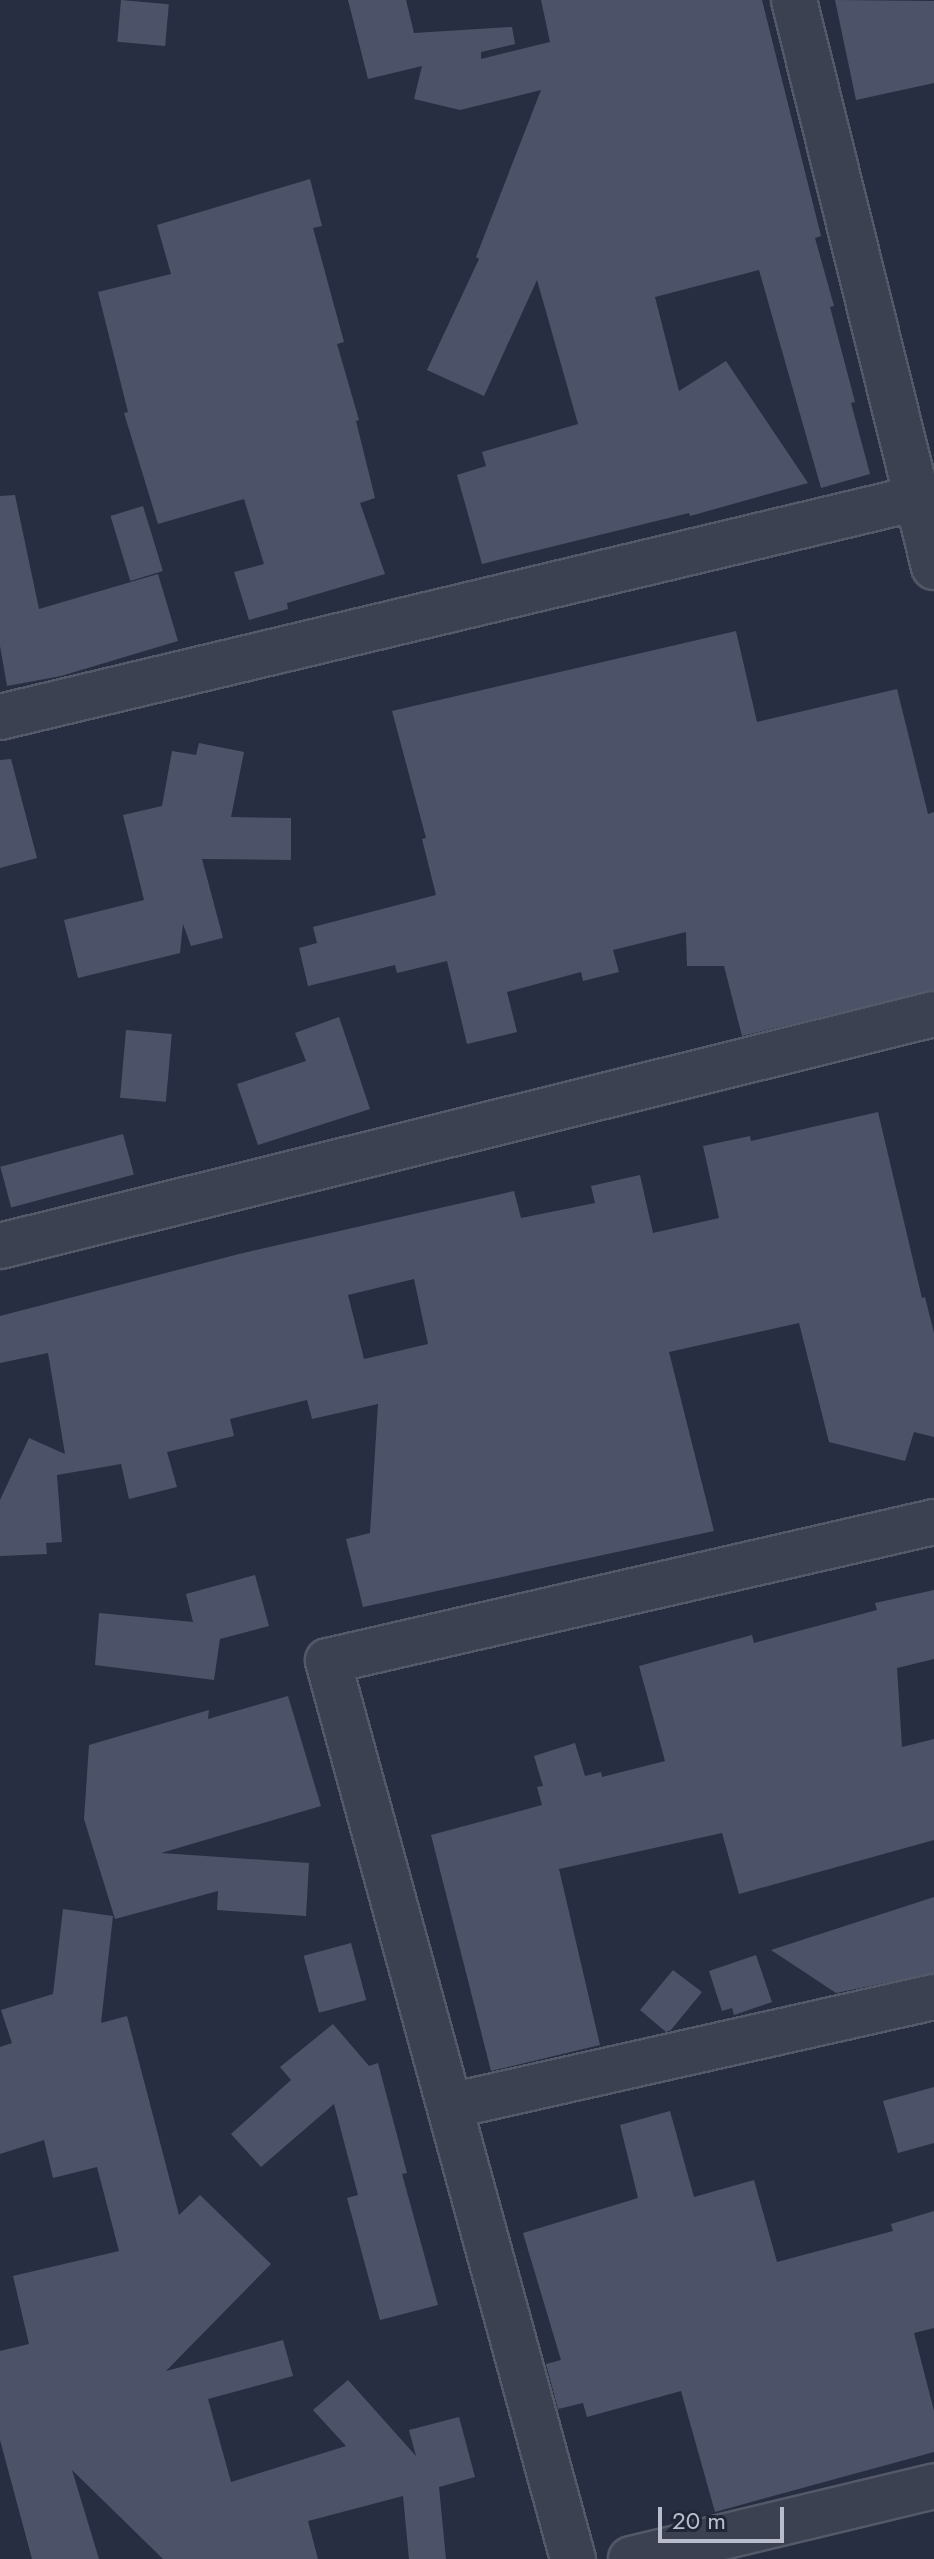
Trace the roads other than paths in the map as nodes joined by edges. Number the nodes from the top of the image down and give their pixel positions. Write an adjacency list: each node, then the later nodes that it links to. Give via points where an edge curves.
1 (794, 0): 2 (street)
2 (925, 496): 3 (street); 4 (street)
3 (934, 567)
4 (0, 717)
5 (934, 1014): 6 (street)
6 (0, 1246)
7 (934, 1522): 9 (street, via 328,1661)
8 (934, 1997): 9 (street)
9 (450, 2106): 11 (street)
10 (934, 2486): 12 (street)
11 (573, 2559)
12 (631, 2559)

